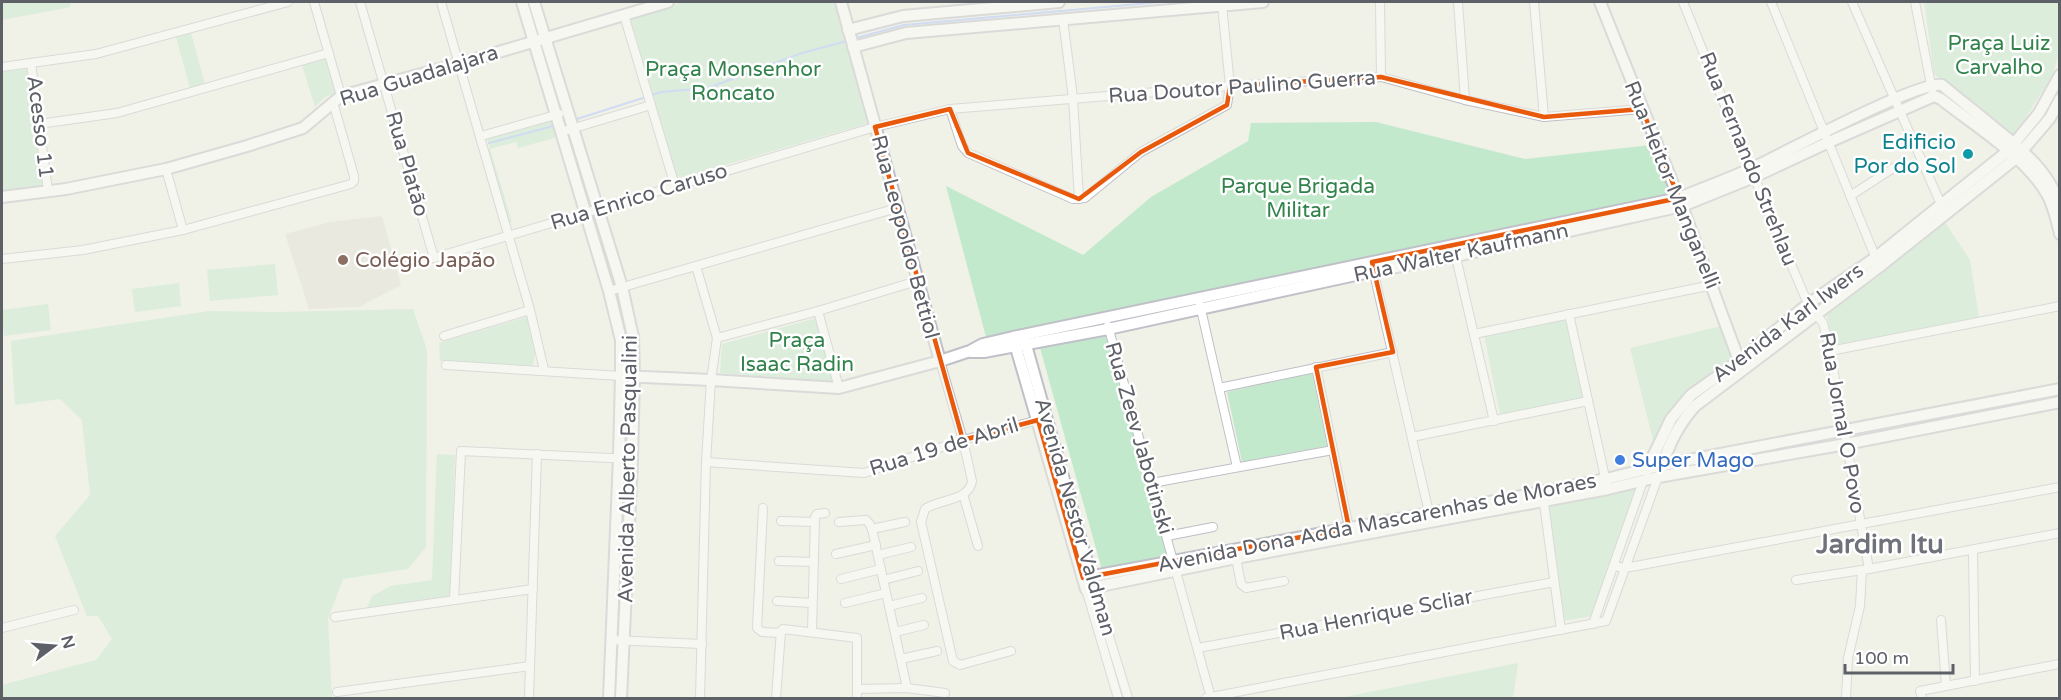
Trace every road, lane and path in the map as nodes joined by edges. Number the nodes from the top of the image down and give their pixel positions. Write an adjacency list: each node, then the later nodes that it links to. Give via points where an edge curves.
1 (288, 2): 19 (street)
2 (314, 2): 28 (street)
3 (360, 2): 34 (street, Rua Platão)
4 (441, 2): 30 (street)
5 (522, 2): 27 (main road, Avenida Alberto Pasqualini)
6 (534, 2): 25 (main road, Avenida Alberto Pasqualini)
7 (668, 2): 22 (main road, Rua Guadalajara)
8 (841, 2): 26 (main road, Rua Leopoldo Bettiol)
9 (1059, 2): 21 (main road)
10 (1263, 2): 20 (main road)
11 (1380, 2): 33 (street)
12 (1458, 2): 41 (street)
13 (1534, 2): 49 (street)
14 (1600, 2): 45 (main road, Rua Heitor Manganelli)
15 (1683, 2): 59 (street, Rua Fernando Strehlau)
16 (1771, 2): 55 (street)
17 (1852, 2): 42 (street)
18 (1915, 2): 35 (street)
19 (278, 3): 29 (street, via 96,54)
20 (1222, 5): 23 (main road); 36 (street)
21 (955, 6): 24 (main road, via 903,16)
22 (624, 15): 25 (main road, Rua Guadalajara); 43 (street)
23 (1064, 19): 24 (main road, via 906,33); 38 (street)
24 (894, 27): 26 (main road); 26 (main road)
25 (545, 38): 27 (main road, Rua Guadalajara); 46 (main road, Avenida Alberto Pasqualini)
26 (851, 39): 51 (main road, Rua Leopoldo Bettiol)
27 (533, 41): 30 (main road, Rua Guadalajara); 48 (main road, Avenida Alberto Pasqualini)
28 (328, 53): 39 (street); 50 (street, via 117,113)
29 (31, 63): 31 (street); 50 (street, Acesso 11)
30 (459, 64): 34 (main road, Rua Guadalajara); 54 (street)
31 (2, 67)
32 (2060, 75): 56 (main road, Avenida Karl Iwers)
33 (1381, 77): 36 (street, Rua Doutor Paulino Guerra); 41 (street, Rua Doutor Paulino Guerra)
34 (384, 84): 39 (main road, Rua Guadalajara); 76 (street, Rua Platão)
35 (1930, 85): 37 (street); 42 (main road, Rua Walter Kaufmann); 56 (main road, via 1942,85)
36 (1230, 86): 38 (street, Rua Doutor Paulino Guerra); 64 (street, via 1227,105 1141,152)
37 (1934, 96): 47 (main road, Rua Walter Kaufmann); 56 (main road)
38 (1073, 98): 44 (street, Rua Doutor Paulino Guerra); 64 (street)
39 (337, 99): 58 (main road, Rua Guadalajara, via 303,129); 72 (street, via 354,181 351,184)
40 (2060, 99): 56 (main road, Avenida Karl Iwers, via 2050,118)
41 (1465, 100): 49 (street, Rua Doutor Paulino Guerra)
42 (1895, 100): 47 (street); 55 (main road, Rua Walter Kaufmann)
43 (651, 105): 52 (street); 60 (street)
44 (950, 109): 51 (street, Rua Doutor Paulino Guerra); 64 (street, via 968,153)
45 (1642, 109): 49 (street, Rua Doutor Paulino Guerra); 65 (main road, Rua Heitor Manganelli)
46 (569, 111): 48 (street); 52 (main road, Avenida Alberto Pasqualini)
47 (1900, 111): 55 (main road, Rua Walter Kaufmann); 69 (street)
48 (556, 115): 53 (main road, Avenida Alberto Pasqualini); 54 (street)
49 (1544, 117)
50 (39, 124): 61 (street, Acesso 11)
51 (875, 127): 60 (street, Rua Enrico Caruso); 68 (main road, Rua Leopoldo Bettiol)
52 (574, 128): 53 (street); 67 (main road, Avenida Alberto Pasqualini)
53 (561, 132): 70 (main road, Avenida Alberto Pasqualini)
54 (481, 136): 74 (street)
55 (1827, 137): 59 (main road, Rua Walter Kaufmann); 62 (street)
56 (2015, 151): 66 (main road, via 2039,167); 69 (main road, Avenida Karl Iwers); 71 (main road, via 2049,196)
57 (1898, 165): 62 (street)
58 (166, 169): 61 (main road, Rua Guadalajara); 72 (street)
59 (1753, 173): 65 (main road, Rua Walter Kaufmann); 87 (street, Rua Fernando Strehlau)
60 (675, 186): 67 (street, Rua Enrico Caruso)
61 (48, 191): 63 (main road, Rua Guadalajara)
62 (1850, 196): 78 (street)
63 (2, 197)
64 (1079, 200)
65 (1680, 202): 75 (main road, Rua Walter Kaufmann); 83 (main road, Rua Heitor Manganelli)
66 (2060, 206)
67 (599, 207): 70 (street, Rua Enrico Caruso); 84 (main road, Avenida Alberto Pasqualini)
68 (897, 208): 79 (street); 82 (main road, Rua Leopoldo Bettiol)
69 (1944, 211): 78 (main road, Avenida Karl Iwers)
70 (586, 212): 74 (street, Rua Enrico Caruso); 85 (main road, Avenida Alberto Pasqualini)
71 (2058, 221): 73 (main road)
72 (183, 230): 77 (street, via 82,250)
73 (2060, 234)
74 (508, 237): 76 (street, Rua Enrico Caruso); 89 (street)
75 (1455, 251): 81 (main road, Rua Walter Kaufmann); 94 (street)
76 (434, 258): 80 (street, Rua Enrico Caruso)
77 (2, 259)
78 (1877, 262): 87 (main road, Avenida Karl Iwers); 92 (main road, Avenida Karl Iwers)
79 (696, 266): 84 (street); 96 (street)
80 (403, 267)
81 (1373, 267): 86 (main road, Rua Walter Kaufmann); 99 (street)
82 (917, 282): 90 (street); 100 (main road, Rua Leopoldo Bettiol)
83 (1712, 285): 91 (street); 102 (main road, Rua Heitor Manganelli)
84 (622, 287): 85 (street); 106 (main road, Avenida Alberto Pasqualini, via 633,337)
85 (609, 291): 105 (main road, Avenida Alberto Pasqualini, via 621,340)
86 (1200, 304): 93 (main road, Rua Walter Kaufmann); 109 (street)
87 (1808, 304): 92 (street, Rua Fernando Strehlau); 102 (main road, Avenida Karl Iwers)
88 (2060, 306): 98 (street)
89 (530, 310): 95 (street); 104 (street)
90 (818, 312): 96 (street); 108 (street)
91 (1569, 314): 94 (street); 111 (street)
92 (1817, 314): 98 (street, Rua Jornal O Povo); 102 (main road, Avenida Karl Iwers)
93 (1107, 323): 97 (main road, Rua Walter Kaufmann); 129 (street, Rua Zeev Jabotinski)
94 (1474, 334): 114 (street)
95 (444, 336)
96 (717, 338): 107 (street)
97 (1019, 340): 100 (main road, Rua Walter Kaufmann, via 983,344); 113 (main road, Avenida Nestor Valdman); 167 (main road, Avenida Nestor Valdman)
98 (1830, 351): 115 (street, Rua Jornal O Povo)
99 (1393, 352): 103 (street); 116 (street)
100 (940, 361): 108 (main road, Rua Walter Kaufmann); 117 (street, Rua Leopoldo Bettiol)
101 (446, 365): 104 (street)
102 (1741, 365): 124 (main road, Avenida Karl Iwers, via 1684,419); 126 (main road, Avenida Karl Iwers, via 1691,395 1680,407)
103 (1316, 367): 109 (street); 119 (street)
104 (544, 370): 105 (street)
105 (621, 376): 106 (main road, Rua Walter Kaufmann); 121 (main road, Avenida Alberto Pasqualini)
106 (634, 377): 107 (main road, Rua Walter Kaufmann); 122 (main road, Avenida Alberto Pasqualini)
107 (711, 380): 108 (main road, Rua Walter Kaufmann); 123 (street)
108 (840, 388)
109 (1219, 388): 125 (street)
110 (2060, 389): 115 (main road, Avenida Dona Adda Mascarenhas de Moraes)
111 (1588, 401): 114 (street); 130 (street)
112 (2060, 402): 118 (main road, Avenida Dona Adda Mascarenhas de Moraes)
113 (1038, 420): 117 (street, Rua 19 de Abril); 167 (main road, Avenida Nestor Valdman)
114 (1494, 421): 116 (street)
115 (1844, 430): 118 (street, Rua Jornal O Povo); 124 (main road, Avenida Dona Adda Mascarenhas de Moraes)
116 (1412, 437): 136 (street)
117 (963, 440): 123 (street, Rua 19 de Abril, via 864,473); 132 (street, Rua Leopoldo Bettiol, via 971,487)
118 (1846, 444): 127 (main road, Avenida Dona Adda Mascarenhas de Moraes); 141 (street, Rua Jornal O Povo)
119 (1333, 450): 125 (street); 144 (street)
120 (537, 454): 121 (street); 168 (street); 171 (street, via 461,451)
121 (620, 458): 122 (street); 186 (main road, Avenida Alberto Pasqualini)
122 (632, 459): 187 (main road, Avenida Alberto Pasqualini)
123 (706, 462): 188 (street)
124 (1662, 465): 126 (main road, Avenida Dona Adda Mascarenhas de Moraes); 127 (main road, Avenida Karl Iwers)
125 (1237, 467): 129 (street)
126 (1647, 469): 128 (main road, Avenida Karl Iwers); 130 (main road, Avenida Dona Adda Mascarenhas de Moraes)
127 (1658, 477): 128 (main road, Avenida Dona Adda Mascarenhas de Moraes); 158 (street, Avenida Karl Iwers)
128 (1643, 481): 130 (main road, Avenida Dona Adda Mascarenhas de Moraes); 157 (street, Avenida Karl Iwers)
129 (1152, 483): 146 (street, Rua Zeev Jabotinski)
130 (1607, 484): 133 (main road, Avenida Dona Adda Mascarenhas de Moraes)
131 (2060, 488): 141 (street)
132 (963, 494): 148 (street); 191 (street, via 930,506 922,514 921,522 953,661 960,665)
133 (1543, 496): 136 (main road, Avenida Dona Adda Mascarenhas de Moraes); 166 (street)
134 (763, 508): 183 (street, via 757,628 760,632)
135 (825, 513): 138 (street, via 817,514)
136 (1430, 518): 144 (main road, Avenida Dona Adda Mascarenhas de Moraes)
137 (780, 521): 138 (street)
138 (815, 522): 155 (street)
139 (838, 522): 143 (street, via 866,520)
140 (905, 522): 143 (street)
141 (1860, 525): 158 (street); 160 (street, Rua Jornal O Povo)
142 (1213, 526): 146 (street)
143 (872, 529): 147 (street)
144 (1350, 532): 153 (main road, Avenida Dona Adda Mascarenhas de Moraes); 156 (main road, Avenida Dona Adda Mascarenhas de Moraes)
145 (2060, 533): 150 (street)
146 (1167, 536): 156 (street, Rua Zeev Jabotinski)
147 (876, 545): 151 (street); 152 (street)
148 (978, 546)
149 (911, 547): 152 (street)
150 (1973, 550): 160 (street); 195 (street)
151 (836, 554)
152 (878, 555): 159 (street)
153 (1236, 558): 156 (main road, Avenida Dona Adda Mascarenhas de Moraes); 165 (street, via 1241,584 1246,588)
154 (779, 561): 155 (street)
155 (814, 562): 173 (street)
156 (1175, 565): 167 (main road, Avenida Dona Adda Mascarenhas de Moraes); 189 (street, Rua Zeev Jabotinski)
157 (1614, 566): 158 (street); 179 (street, Avenida Karl Iwers)
158 (1625, 568): 179 (street, Avenida Karl Iwers, via 1606,621)
159 (881, 569): 162 (street); 163 (street)
160 (1865, 570): 164 (street); 211 (street, Rua Jornal O Povo, via 1848,658)
161 (918, 571): 163 (street)
162 (841, 579)
163 (883, 580): 169 (street)
164 (1796, 580)
165 (1284, 581)
166 (1554, 582): 182 (street); 189 (street, Rua Henrique Scliar)
167 (1089, 583): 209 (street, Avenida Nestor Valdman); 210 (street, Avenida Nestor Valdman)
168 (533, 589): 171 (street); 194 (street)
169 (886, 593): 174 (street); 175 (street)
170 (922, 598): 175 (street)
171 (454, 600): 177 (street)
172 (777, 602): 173 (street)
173 (812, 603): 184 (street)
174 (845, 603)
175 (889, 606): 185 (street)
176 (74, 610): 181 (street)
177 (334, 617)
178 (1941, 620): 196 (street)
179 (1593, 624): 182 (street)
180 (924, 625): 185 (street)
181 (2, 628)
182 (1561, 630): 202 (street)
183 (781, 632): 184 (street); 207 (street)
184 (812, 632): 198 (street, via 857,638)
185 (895, 632): 192 (street)
186 (612, 640): 187 (street); 204 (main road, Avenida Alberto Pasqualini)
187 (624, 640): 188 (street); 205 (main road, Avenida Alberto Pasqualini)
188 (702, 644): 206 (street)
189 (1198, 648): 202 (street, Rua Zeev Jabotinski)
190 (937, 651): 192 (street)
191 (1011, 651)
192 (901, 659): 197 (street)
193 (2059, 664): 195 (street)
194 (530, 666): 199 (street); 203 (street)
195 (1975, 681): 196 (street)
196 (1946, 686): 201 (street)
197 (907, 688): 198 (street); 200 (street)
198 (857, 689): 208 (street)
199 (337, 692)
200 (945, 693)
201 (1921, 695)
202 (1208, 698)
203 (529, 699)
204 (609, 699)
205 (621, 699)
206 (700, 699)
207 (776, 699)
208 (857, 699)
209 (1118, 699)
210 (1128, 699)
211 (1846, 699)

